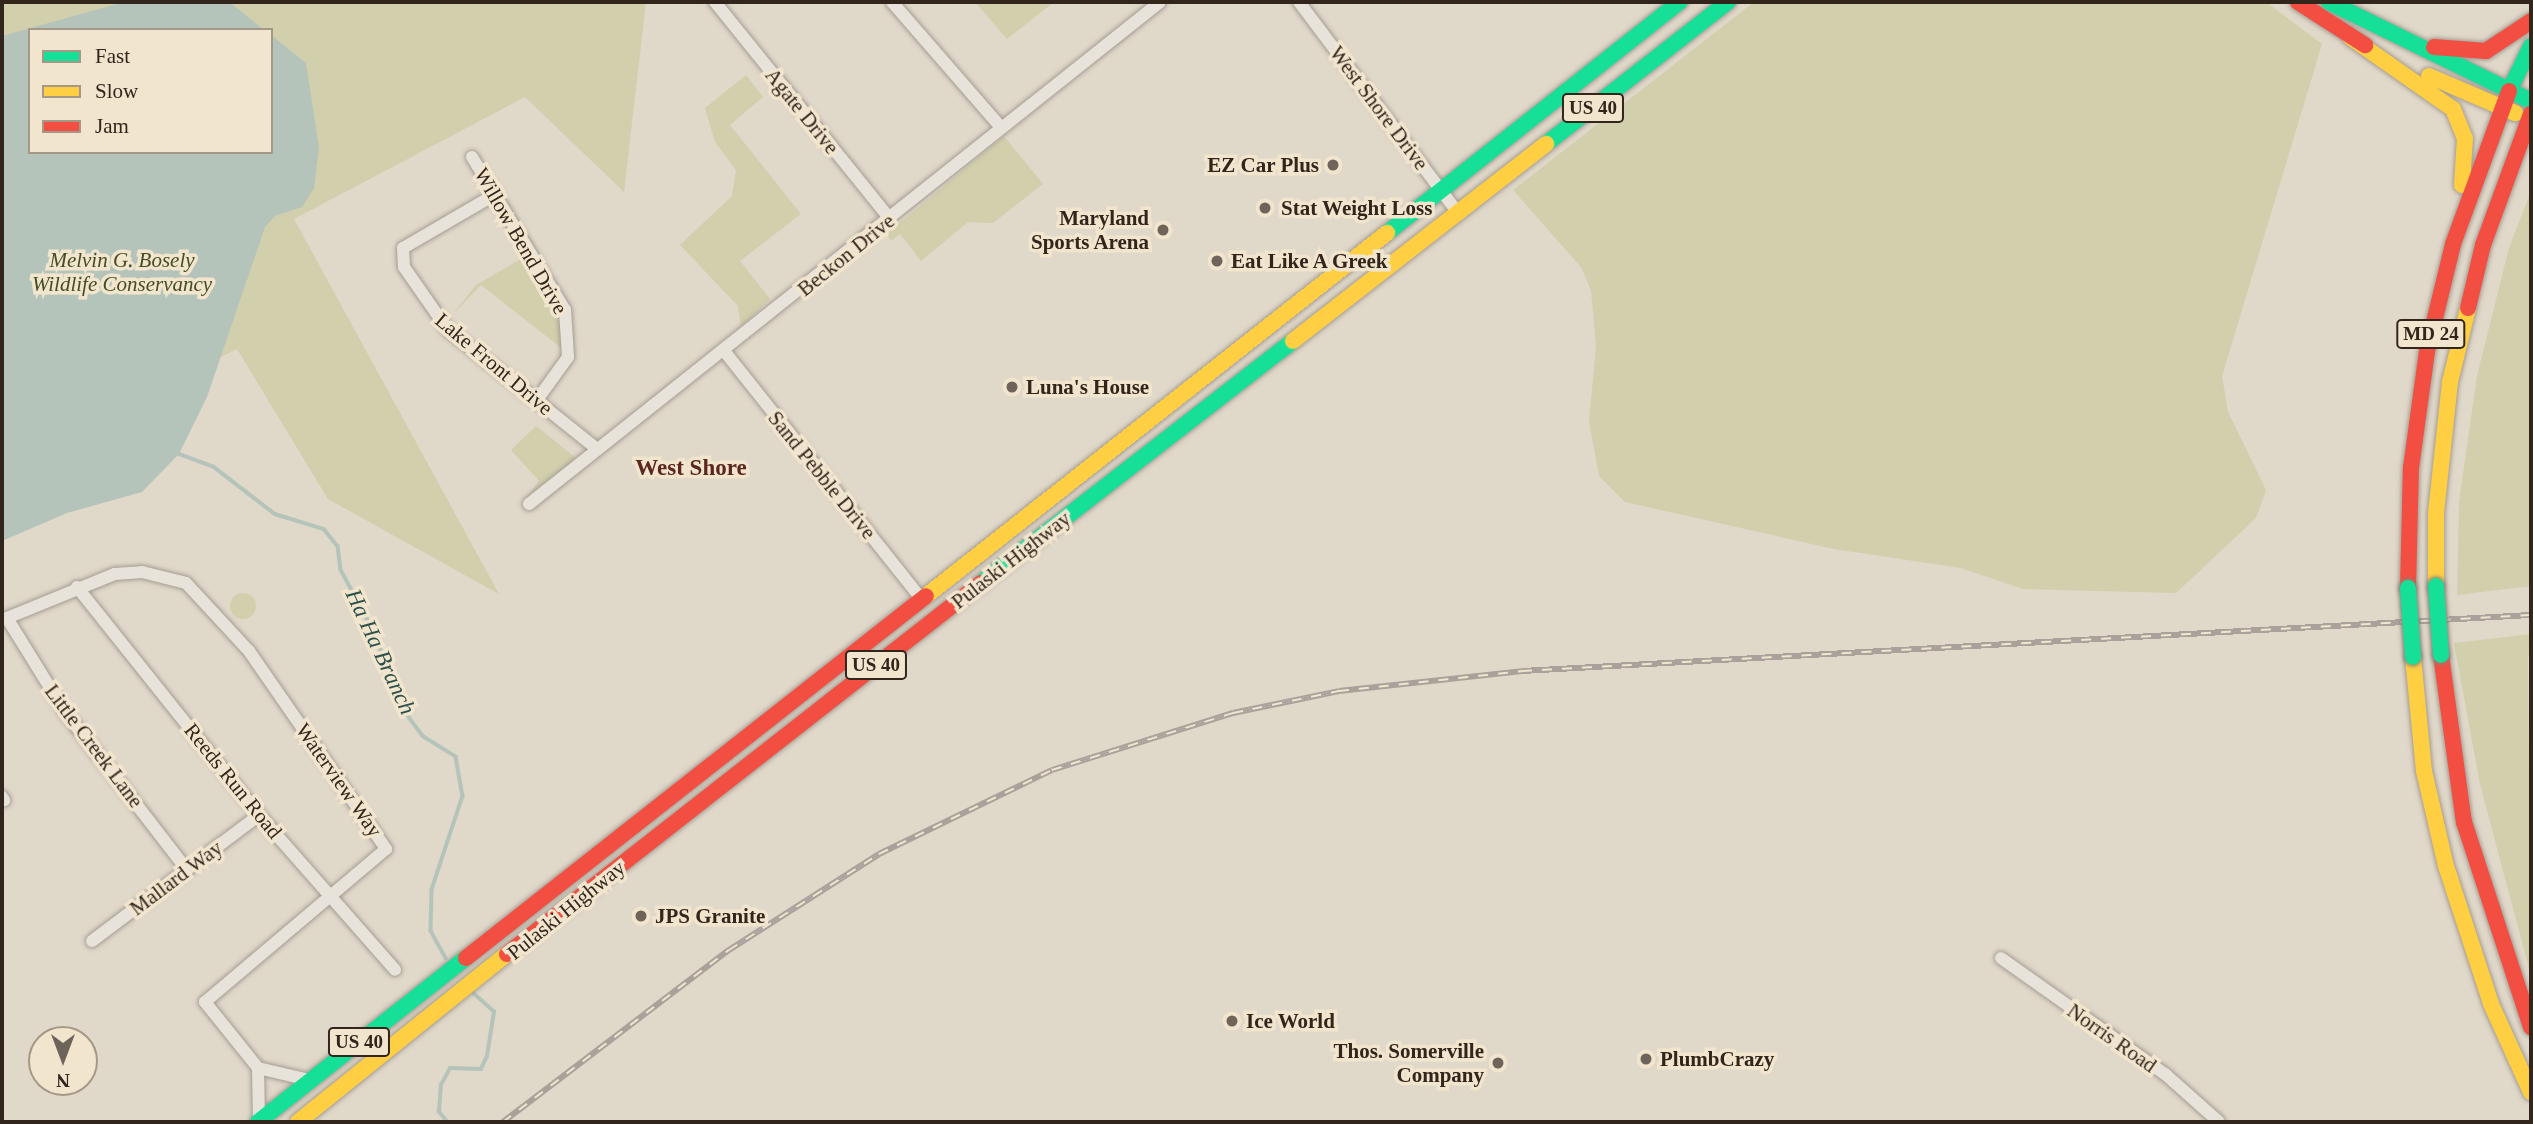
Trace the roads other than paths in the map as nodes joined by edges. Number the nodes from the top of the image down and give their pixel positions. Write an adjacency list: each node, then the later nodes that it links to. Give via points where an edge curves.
1 (715, 2): 22 (street, Agate Drive)
2 (892, 2): 17 (street)
3 (1160, 2): 17 (street, Beckon Drive)
4 (1299, 2): 19 (street, West Shore Drive)
5 (1680, 2): 19 (main road, Pulaski Highway / US 40)
6 (1728, 2): 21 (main road, Pulaski Highway / US 40)
7 (2298, 2): 10 (main road)
8 (2329, 2): 11 (main road)
9 (2531, 21): 11 (main road, via 2515,38 2486,51)
10 (2350, 37): 15 (main road); 23 (main road, via 2443,97 2461,124 2467,159)
11 (2398, 39): 13 (main road)
12 (2531, 46): 13 (main road, MD 24)
13 (2509, 91): 14 (main road); 15 (main road, MD 24)
14 (2531, 101)
15 (2501, 108): 16 (main road); 23 (main road, MD 24)
16 (2530, 117): 37 (main road, MD 24, bridge, via 2476,267 2451,382 2436,513 2436,586 2441,655 2467,835)
17 (999, 125): 22 (street, Beckon Drive)
18 (472, 157): 20 (street, Willow Bend Drive)
19 (1441, 190): 21 (street, West Shore Drive); 29 (main road, Pulaski Highway / US 40)
20 (494, 195): 25 (street, Willow Bend Drive, via 569,328 568,357); 25 (street, Lake Front Drive, via 403,248 400,257 439,321)
21 (1459, 214): 42 (main road, Pulaski Highway / US 40, via 605,876)
22 (890, 219): 24 (street, Beckon Drive)
23 (2454, 244): 40 (main road, MD 24, bridge, via 2417,413 2408,589 2413,657 2424,771 2445,866 2487,994)
24 (724, 352): 26 (street, Beckon Drive); 29 (street, Sand Pebble Drive)
25 (537, 400): 26 (street, Lake Front Drive)
26 (597, 449): 27 (street, Beckon Drive)
27 (529, 504)
28 (77, 587): 30 (street); 31 (street, Reeds Run Road); 33 (street, Waterview Way, via 115,574 165,575 194,589 221,615 386,849)
29 (920, 597): 39 (main road, Pulaski Highway / US 40)
30 (4, 619): 32 (street, Little Creek Lane, via 65,712)
31 (259, 815): 32 (street, Mallard Way); 33 (street, Reeds Run Road)
32 (187, 870): 34 (street, Mallard Way)
33 (331, 894): 36 (street, Reeds Run Road); 38 (street, Waterview Way, via 205,1002)
34 (92, 941)
35 (2001, 958): 43 (street, Norris Road, via 2157,1069)
36 (396, 970)
37 (2531, 1027)
38 (258, 1068): 39 (street); 41 (street)
39 (310, 1080): 41 (main road, Pulaski Highway / US 40)
40 (2531, 1092)
41 (258, 1122)
42 (298, 1122)
43 (2219, 1122)

